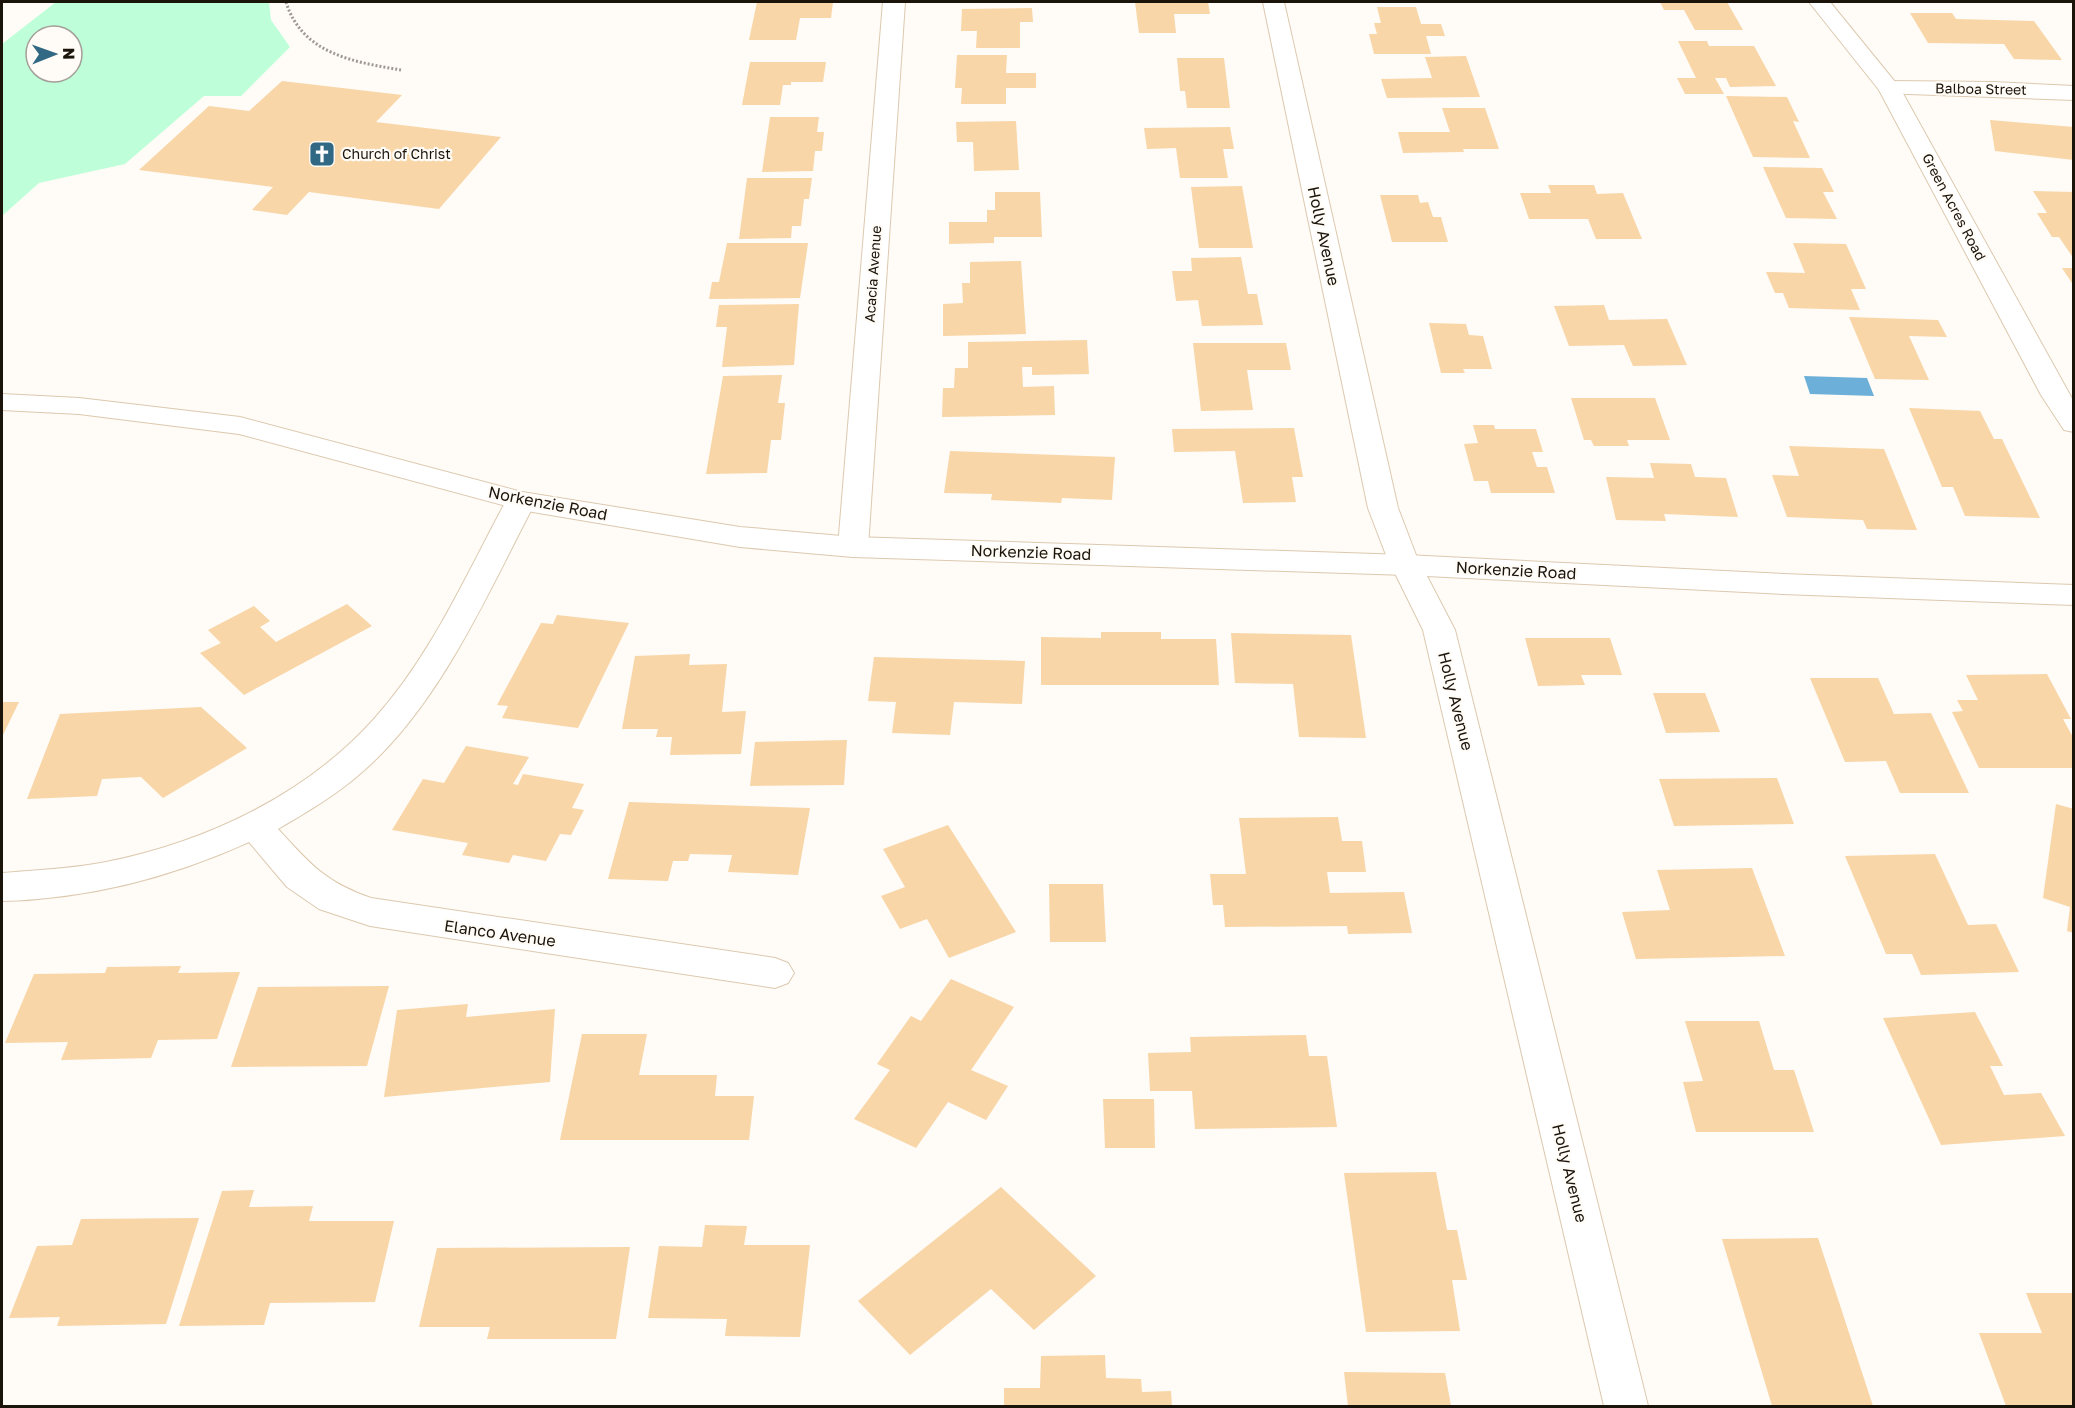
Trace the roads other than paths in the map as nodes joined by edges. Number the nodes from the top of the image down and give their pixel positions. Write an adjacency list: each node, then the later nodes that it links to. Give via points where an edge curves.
1 (894, 2): 9 (street, Acacia Avenue)
2 (1273, 2): 10 (street, Holly Avenue, via 1383,508)
3 (1819, 2): 4 (street, Green Acres Road)
4 (1889, 88): 5 (street, Balboa Street); 7 (street, Green Acres Road)
5 (2073, 93)
6 (2, 402): 8 (street, Norkenzie Road, via 80,406 240,426)
7 (2073, 424)
8 (521, 501): 9 (street, Norkenzie Road, via 740,537); 12 (street, via 449,634 386,728 349,765)
9 (853, 546): 10 (street, Norkenzie Road)
10 (1406, 565): 11 (street, Norkenzie Road); 15 (street, Holly Avenue, via 1439,630)
11 (2073, 595)
12 (255, 826): 13 (street, via 116,875); 14 (street, Elanco Avenue, via 300,877 332,898 370,912)
13 (2, 887)
14 (775, 973)
15 (1626, 1407)

